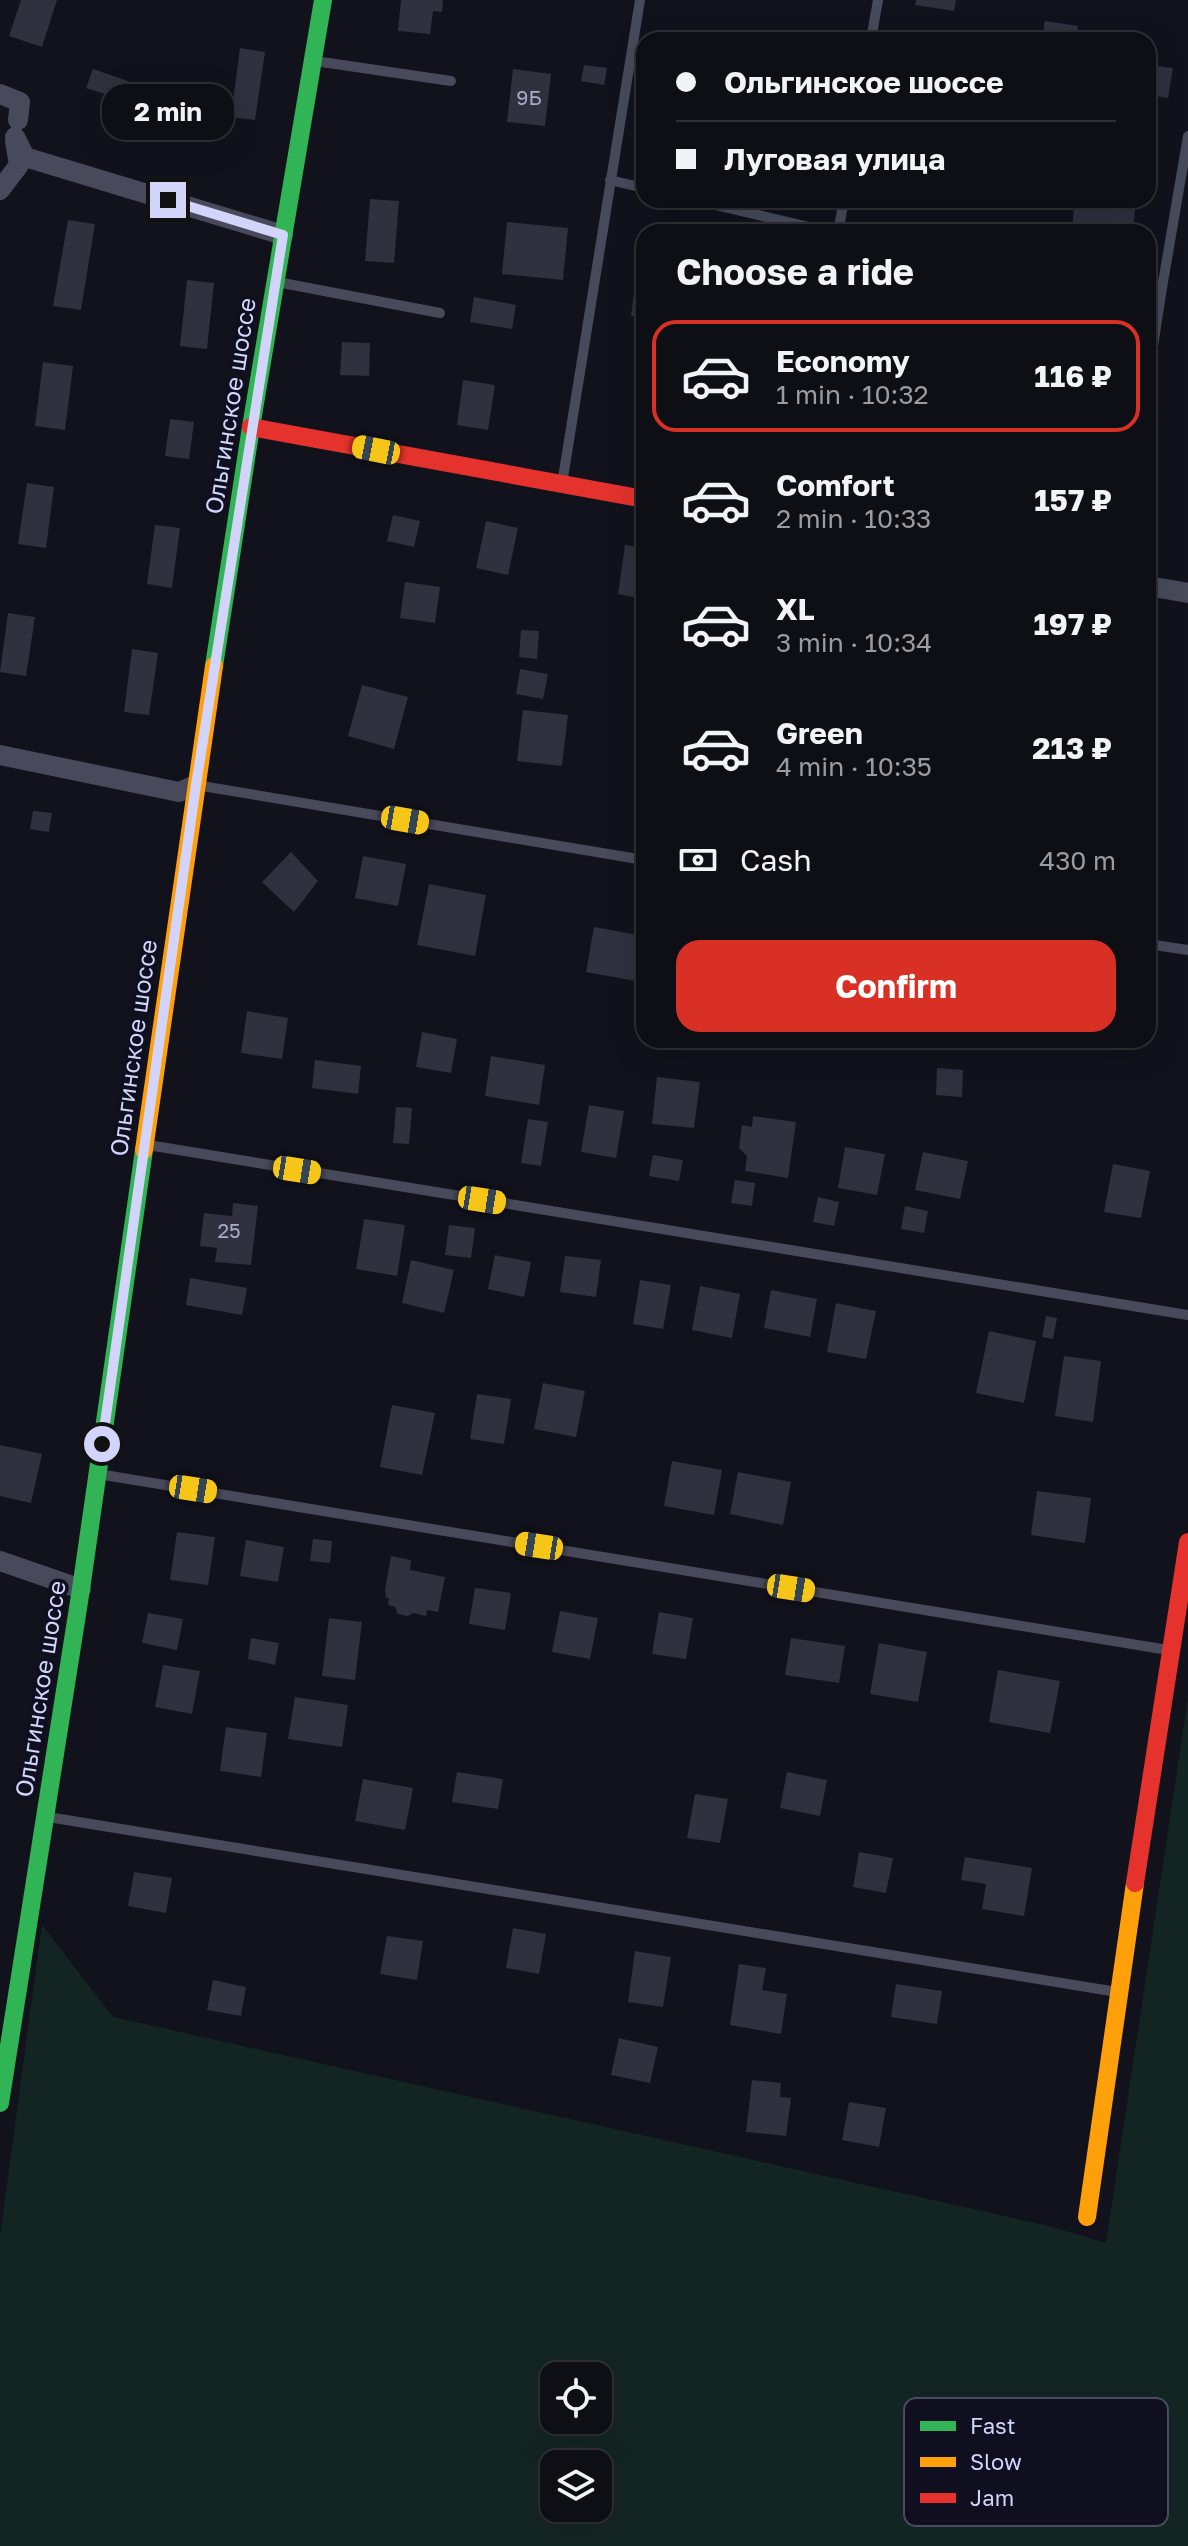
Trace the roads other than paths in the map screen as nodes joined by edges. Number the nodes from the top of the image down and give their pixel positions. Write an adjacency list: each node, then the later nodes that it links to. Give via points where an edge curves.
1 (323, 0): 5 (street, Ольгинское шоссе)
2 (640, 0): 10 (lane)
3 (878, 0): 4 (lane)
4 (872, 32)
5 (314, 60): 6 (lane); 15 (street, Ольгинское шоссе)
6 (451, 81)
7 (0, 94): 8 (street, via 20,102)
8 (17, 129): 12 (street, via 19,165); 15 (street, via 25,157)
9 (1188, 136): 18 (lane)
10 (610, 180): 11 (lane); 22 (lane)
11 (636, 186)
12 (0, 190)
13 (728, 208): 14 (lane)
14 (796, 224)
15 (283, 235): 16 (street, Ольгинское шоссе)
16 (275, 282): 19 (lane); 21 (street, Ольгинское шоссе)
17 (1156, 287): 18 (lane)
18 (1162, 288): 20 (lane)
19 (440, 313)
20 (1156, 327)
21 (251, 427): 22 (street); 27 (street, Ольгинское шоссе)
22 (562, 485): 23 (street)
23 (636, 498)
24 (1156, 587): 25 (street)
25 (1188, 593)
26 (0, 755): 27 (street, via 179,792)
27 (196, 785): 28 (lane); 31 (street, Ольгинское шоссе)
28 (636, 859)
29 (1156, 945): 30 (lane)
30 (1188, 950)
31 (144, 1145): 32 (lane); 33 (street, Ольгинское шоссе)
32 (1188, 1315)
33 (98, 1474): 36 (street, Ольгинское шоссе); 37 (lane)
34 (1188, 1542): 37 (street)
35 (0, 1561): 36 (street)
36 (81, 1589): 38 (street, Ольгинское шоссе)
37 (1170, 1650): 39 (street)
38 (46, 1816): 39 (lane); 40 (street, Ольгинское шоссе)
39 (1118, 1992): 41 (street)
40 (0, 2103)
41 (1087, 2217)

